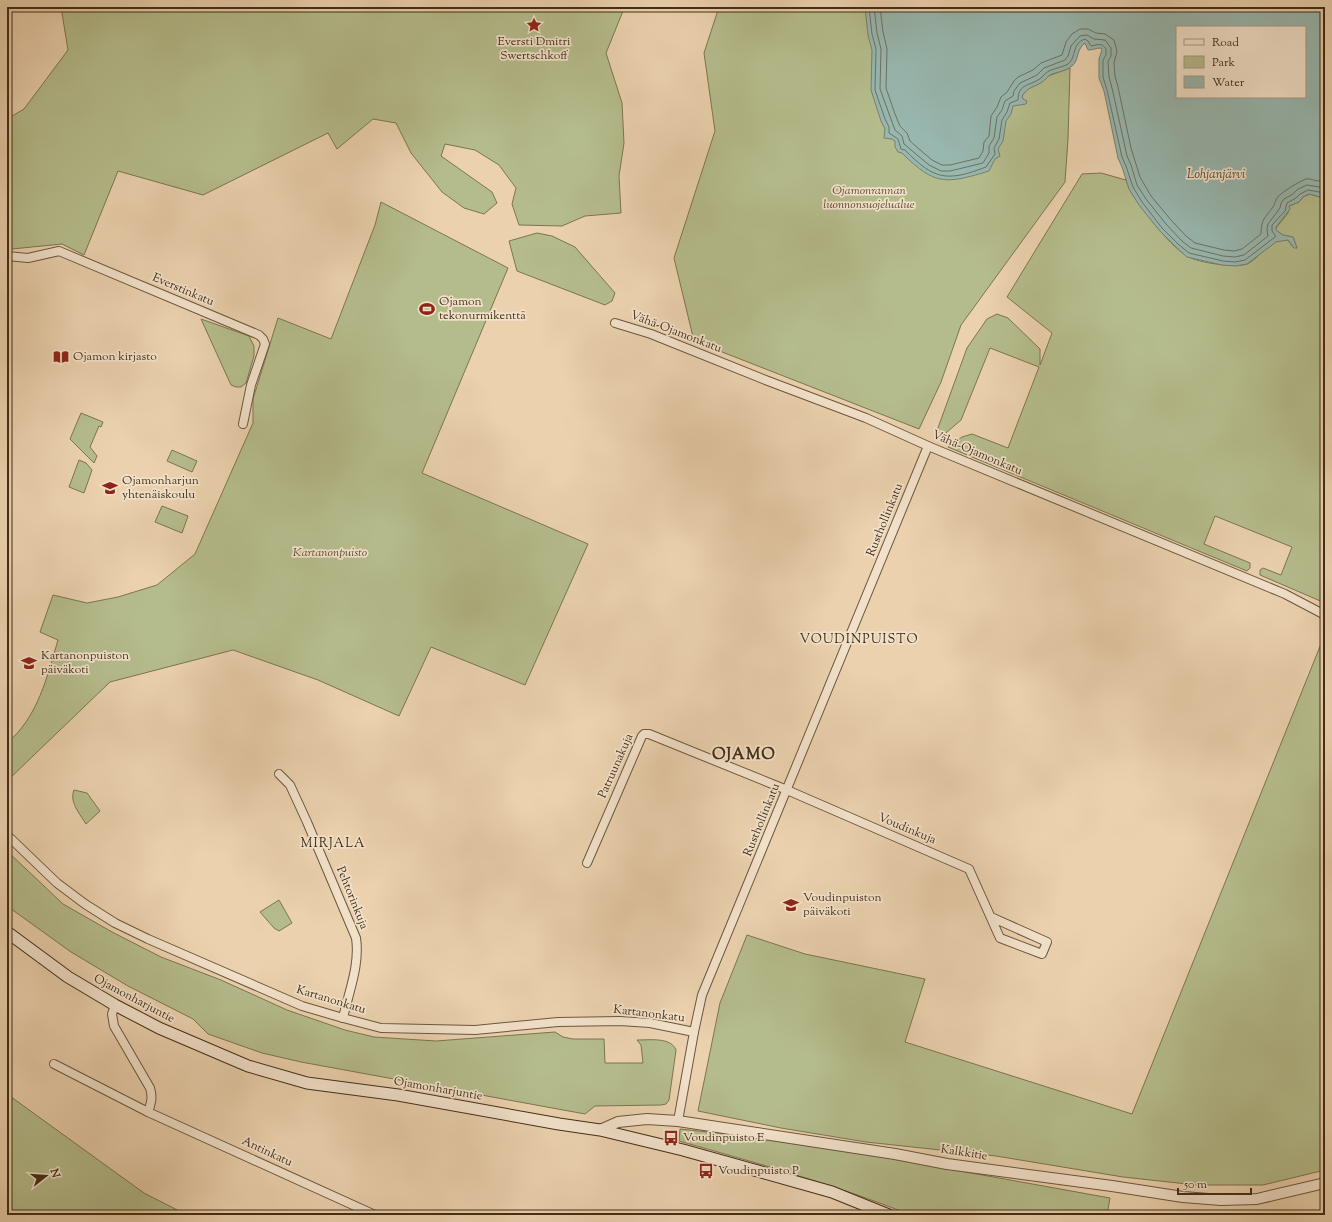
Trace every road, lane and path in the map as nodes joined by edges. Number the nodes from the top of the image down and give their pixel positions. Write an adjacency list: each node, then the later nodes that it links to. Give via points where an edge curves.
1 (7, 256): 3 (street, Everstinkatu, via 28,258 59,251 259,335 265,344 251,385)
2 (615, 323): 4 (street, Vähä-Ojamonkatu, via 651,334 866,418)
3 (243, 424)
4 (928, 446): 5 (street, Vähä-Ojamonkatu, via 1279,591); 7 (street, Rusthollinkatu)
5 (1325, 615)
6 (279, 774): 13 (street, Pehtorinkuja, via 293,791 356,938 357,964)
7 (787, 790): 9 (street, Patruunakuja, via 644,734); 10 (street, Voudinkuja, via 969,869); 14 (street, Rusthollinkatu, via 702,995)
8 (7, 835): 13 (street, Kartanonkatu, via 57,883 115,923 302,1006)
9 (587, 863)
10 (991, 917): 10 (street, Voudinkuja, via 1000,938 1042,954 1047,942)
11 (7, 932): 12 (main road, Ojamonharjuntie, via 68,977)
12 (115, 1005): 16 (street, via 112,1014 114,1026 150,1088 152,1097); 18 (main road, Ojamonharjuntie, via 158,1028 241,1063 307,1083 398,1095)
13 (343, 1018): 14 (street, Kartanonkatu, via 381,1028 475,1030 558,1022 613,1021 650,1023)
14 (694, 1032): 17 (street, Rusthollinkatu)
15 (54, 1064): 16 (street, Antinkatu)
16 (148, 1112): 20 (street, Antinkatu)
17 (678, 1121): 18 (street, Kalkkitie, via 647,1119 618,1122); 19 (street, Kalkkitie, via 947,1164 1183,1197 1257,1199)
18 (600, 1130): 21 (main road, Ojamonharjuntie, via 832,1192)
19 (1325, 1183)
20 (375, 1215)
21 (889, 1215)

